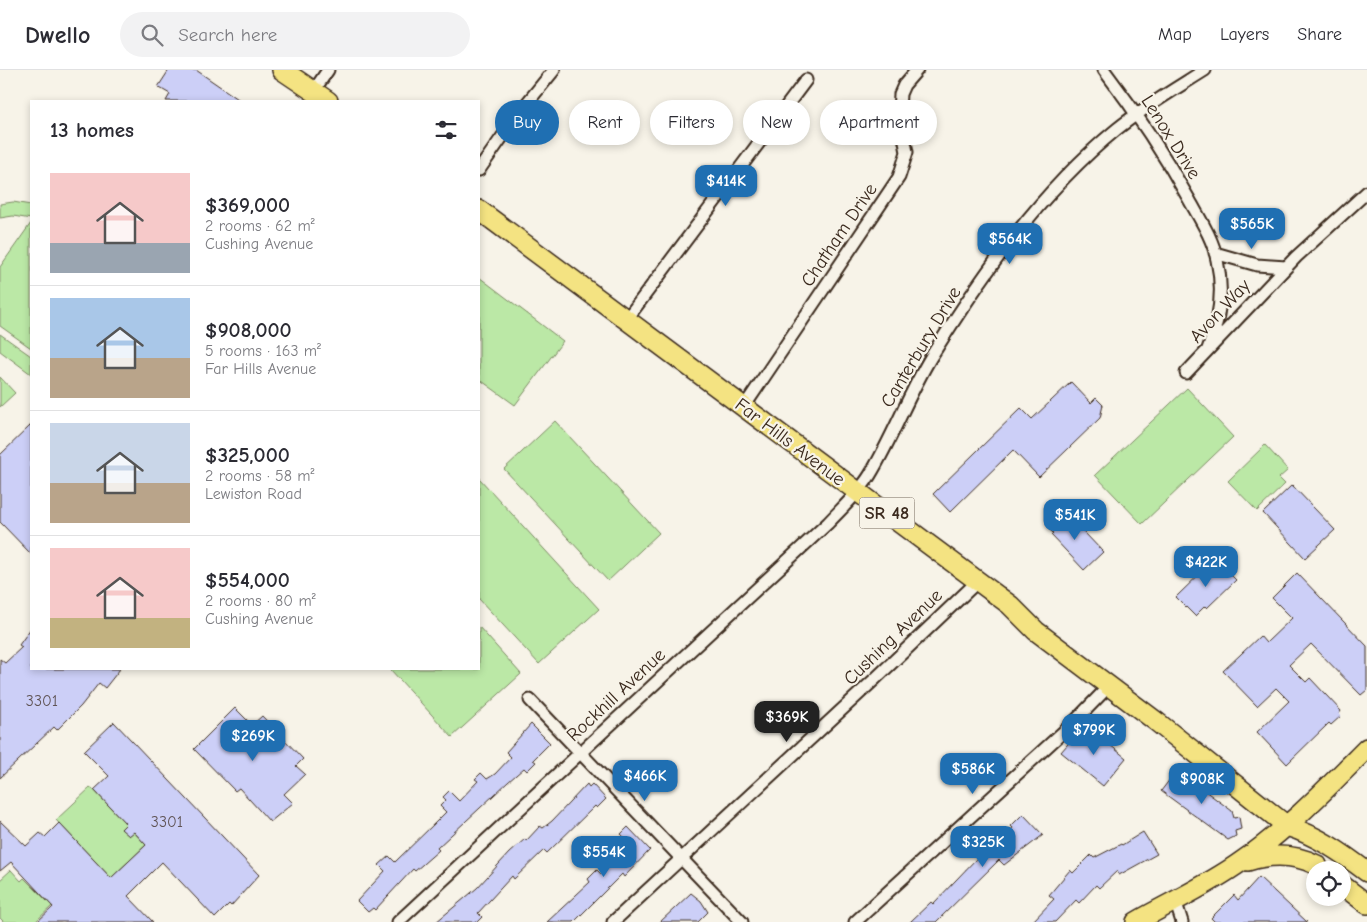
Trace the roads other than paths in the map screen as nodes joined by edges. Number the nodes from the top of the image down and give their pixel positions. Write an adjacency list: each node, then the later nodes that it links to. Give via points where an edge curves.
1 (282, 70): 8 (main road)
2 (328, 70): 8 (street)
3 (554, 70): 10 (street)
4 (917, 70): 18 (street, Chatham Drive, via 900,94 906,152 899,177)
5 (1104, 70): 9 (street, Lenox Drive)
6 (1205, 70): 9 (street, Canterbury Drive)
7 (806, 80): 15 (street)
8 (321, 96)
9 (1138, 114): 13 (street, Lenox Drive, via 1192,204); 19 (street, Canterbury Drive, via 1062,180 982,281 922,373 870,475)
10 (480, 169)
11 (1367, 192): 14 (street, Avon Way)
12 (480, 211): 15 (main road, Far Hills Avenue / SR 48)
13 (1215, 253): 14 (street, via 1257,265); 16 (street, Lenox Drive, via 1220,276 1220,302 1215,332)
14 (1286, 266): 16 (street, Avon Way)
15 (626, 320): 18 (main road, Far Hills Avenue / SR 48)
16 (1208, 349): 17 (street, Avon Way)
17 (1186, 373)
18 (744, 407): 19 (main road, Far Hills Avenue / SR 48)
19 (858, 492): 20 (main road, Far Hills Avenue / SR 48); 24 (street, Rockhill Avenue)
20 (978, 581): 21 (main road, Far Hills Avenue / SR 48, via 1010,605 1036,631); 26 (street, Cushing Avenue)
21 (1109, 686): 25 (main road, Far Hills Avenue / SR 48); 37 (street, via 1073,723)
22 (530, 700): 24 (street)
23 (1367, 748): 25 (main road)
24 (580, 752): 26 (street); 34 (street, Rockhill Avenue)
25 (1287, 826): 28 (main road, Far Hills Avenue / SR 48, via 1293,844); 29 (main road); 30 (main road, Far Hills Avenue / SR 48, via 1335,848)
26 (681, 859): 35 (street, Cushing Avenue); 36 (street)
27 (1308, 861): 29 (main road, via 1275,855)
28 (1312, 861)
29 (1240, 863): 32 (main road)
30 (1367, 872)
31 (1351, 892): 33 (main road)
32 (1175, 900): 38 (main road); 39 (street)
33 (1367, 904)
34 (398, 922)
35 (613, 922)
36 (742, 922)
37 (855, 922)
38 (1136, 922)
39 (1182, 922)

